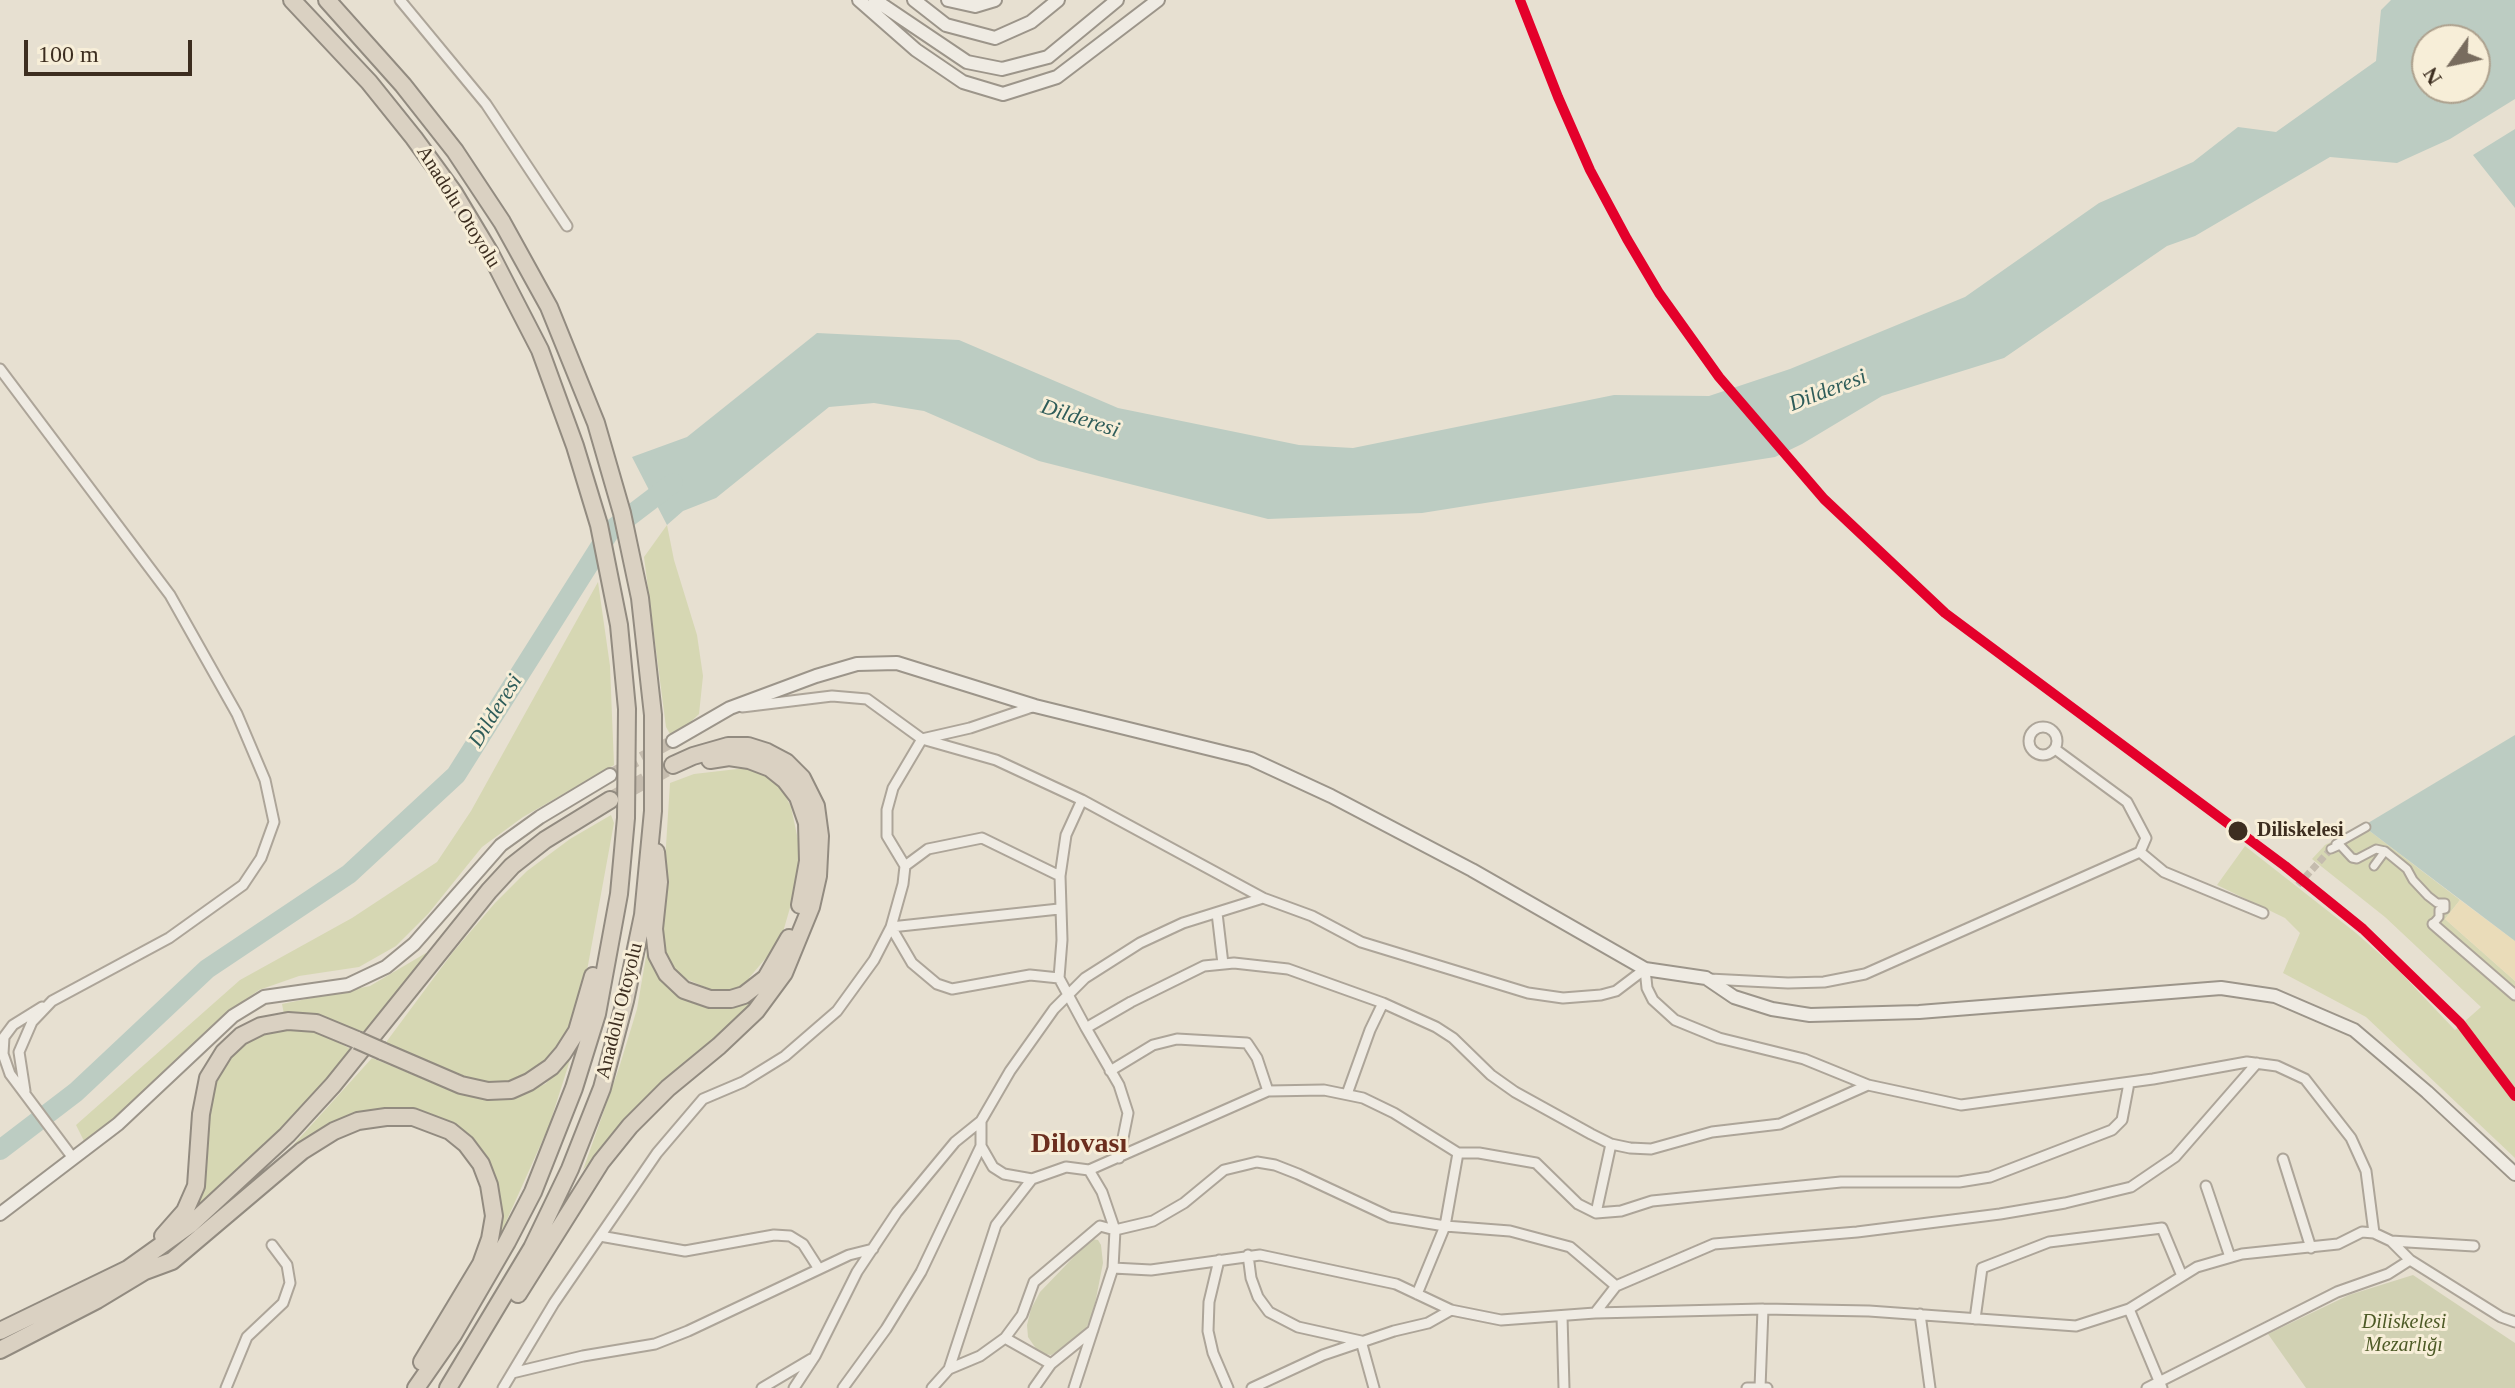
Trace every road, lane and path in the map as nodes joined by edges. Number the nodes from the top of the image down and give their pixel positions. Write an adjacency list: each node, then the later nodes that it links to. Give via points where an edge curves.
1 (292, 0): 23 (highway, Anadolu Otoyolu, via 369,82 454,193 540,350 599,525 619,625 627,709)
2 (327, 0): 22 (highway, Anadolu Otoyolu, via 412,96 502,222 549,307 596,423 640,598 653,715)
3 (400, 0): 12 (street, via 486,104)
4 (859, 0): 11 (main road, via 963,82 1003,94 1057,77)
5 (875, 0): 10 (main road, via 967,62 1002,69 1048,57)
6 (914, 0): 9 (main road, via 946,25 995,38 1031,22)
7 (948, 0): 8 (main road, via 975,6)
8 (995, 0)
9 (1058, 0)
10 (1117, 0)
11 (1158, 0)
12 (567, 226)
13 (0, 369): 44 (street, via 170,595 237,714 265,780 274,822 261,858 243,885 169,938)
14 (1035, 706): 15 (main road, via 897,663 857,664); 16 (street); 39 (main road, via 1251,759 1458,863)
15 (730, 708): 16 (street, via 832,696 867,699); 17 (main road)
16 (922, 739): 20 (street, via 996,760); 27 (street, via 893,788 887,810 887,836)
17 (673, 741)
18 (2055, 749): 26 (street, via 2127,802 2146,838)
19 (610, 775): 58 (main road, via 501,845 414,944 386,967 348,985 264,997 233,1016 118,1124)
20 (1082, 800): 29 (street, via 1066,835); 32 (street)
21 (610, 805): 83 (highway, via 545,840 512,866 287,1135)
22 (653, 811): 99 (highway, Anadolu Otoyolu, via 643,915 602,1088 532,1248); 99 (highway, via 659,882 657,955 684,990 710,999 744,995 775,966 792,932 808,861 807,823 798,797 770,768 729,757 673,771 728,746 748,746 786,762 802,778 816,806 820,836 818,876 802,934 784,973 756,1011 668,1088 610,1150 522,1289)
23 (626, 818): 83 (highway, bridge, via 588,1001 577,1031 551,1067 511,1090 488,1091 461,1085 316,1023 261,1026 224,1052 208,1078 196,1186 185,1211); 109 (highway, Anadolu Otoyolu, via 619,894 597,1014 557,1135 501,1254)
24 (2366, 827): 25 (street, via 2332,847 2342,846 2355,859 2368,849)
25 (2385, 851): 28 (street); 31 (street)
26 (2140, 852): 35 (street, via 2164,872); 41 (street, via 1865,974 1788,983)
27 (905, 866): 29 (street, via 928,849 982,838); 37 (street)
28 (2374, 866)
29 (1060, 876): 33 (street)
30 (2403, 877): 31 (street)
31 (2413, 880): 36 (street, via 2438,906)
32 (1263, 898): 34 (street); 39 (street, via 1361,942 1528,993 1563,998 1601,995 1616,991)
33 (1059, 909): 37 (street); 40 (street)
34 (1217, 913): 38 (street); 42 (street, via 1140,943)
35 (2263, 913)
36 (2433, 924): 43 (street)
37 (891, 927): 40 (street, via 912,963 952,989 1030,975); 71 (street, via 837,1011 785,1056 703,1099 657,1153)
38 (1223, 964): 45 (street, via 1288,969); 46 (street, via 1204,966)
39 (1645, 969): 41 (main road); 51 (street, via 1653,1000 1675,1020 1719,1038 1804,1059)
40 (1059, 978): 42 (street)
41 (1706, 978): 63 (main road, via 1734,997 1810,1015 1919,1012 2221,988 2275,996 2354,1030)
42 (1068, 994): 46 (street); 55 (street, via 1010,1071)
43 (2515, 995)
44 (52, 1001): 47 (street); 52 (street, via 32,1022 19,1052)
45 (1383, 1003): 54 (street); 56 (street, via 1436,1027 1515,1092)
46 (1086, 1028): 49 (street)
47 (2, 1035): 52 (street, via 10,1074)
48 (2257, 1063): 50 (street); 70 (street, via 2305,1079 2351,1138 2366,1171); 85 (street, via 2175,1157 2131,1187 2000,1214 1714,1244)
49 (1110, 1071): 53 (street, via 1153,1045 1177,1039 1247,1043); 60 (street, via 1128,1113)
50 (2129, 1083): 51 (street, via 1961,1105); 66 (street, via 2122,1120 2112,1130 1990,1177 1841,1182 1652,1201)
51 (1868, 1085): 56 (street, via 1780,1124 1712,1132 1651,1149)
52 (25, 1091): 58 (street)
53 (1268, 1091): 54 (street); 60 (street)
54 (1347, 1094): 59 (street, via 1394,1113)
55 (981, 1121): 57 (street); 76 (street, via 955,1142)
56 (1611, 1144): 66 (street)
57 (981, 1146): 64 (street, via 993,1167); 113 (street, via 921,1272)
58 (70, 1153): 67 (main road)
59 (1458, 1153): 66 (street, via 1536,1163 1578,1204); 68 (street)
60 (1119, 1158): 62 (street)
61 (2283, 1159): 75 (street)
62 (1089, 1170): 64 (street, via 1066,1167); 69 (street)
63 (2515, 1174)
64 (1032, 1179): 103 (street, via 996,1225)
65 (2206, 1186): 78 (street)
66 (1596, 1213)
67 (0, 1214)
68 (1445, 1226): 69 (street, via 1390,1217 1298,1174 1257,1162 1224,1170 1153,1221); 85 (street, via 1510,1231 1570,1247); 86 (street)
69 (1115, 1230): 81 (street); 97 (street, via 1100,1226 1034,1282 1022,1315)
70 (2374, 1233): 72 (street); 75 (street)
71 (600, 1236): 82 (street, via 685,1251 790,1236 803,1244); 104 (street)
72 (2391, 1241): 74 (street); 80 (street)
73 (272, 1245): 107 (street, via 287,1265 290,1283 283,1303 247,1337)
74 (2474, 1246)
75 (2311, 1248): 78 (street)
76 (873, 1249): 82 (street); 101 (street)
77 (1248, 1255): 79 (street); 86 (street, via 1381,1280); 98 (street, via 1258,1297 1269,1312 1298,1327)
78 (2230, 1257): 84 (street)
79 (1219, 1260): 81 (street, via 1151,1270); 117 (street, via 1208,1331)
80 (2410, 1260): 94 (street); 105 (street, via 2337,1292)
81 (1113, 1268): 95 (street)
82 (819, 1269): 104 (street, via 655,1344)
83 (136, 1270): 96 (highway); 100 (highway, via 97,1300); 108 (highway, via 172,1261 302,1151 334,1131 386,1117 432,1123 466,1144 481,1164 494,1216 481,1264)
84 (2182, 1276): 88 (street); 93 (street, via 2162,1228 2049,1242 1982,1268)
85 (1616, 1286): 90 (street)
86 (1417, 1294): 89 (street)
87 (1763, 1309): 90 (street); 91 (street); 122 (street)
88 (2129, 1309): 93 (street, via 2076,1326); 105 (street)
89 (1451, 1310): 92 (street, via 1501,1320); 98 (street, via 1428,1323)
90 (1595, 1313): 92 (street)
91 (1920, 1314): 93 (street); 124 (street)
92 (1562, 1316): 120 (street)
93 (1975, 1319)
94 (2515, 1322)
95 (1093, 1330): 102 (street); 116 (street)
96 (0, 1331)
97 (1005, 1338): 102 (street); 103 (street)
98 (1361, 1341): 118 (street); 119 (street)
99 (474, 1348): 110 (highway, Anadolu Otoyolu)
100 (0, 1350)
101 (815, 1356): 106 (street); 112 (street)
102 (1051, 1364): 115 (street)
103 (949, 1369): 114 (street)
104 (512, 1373): 111 (street)
105 (2160, 1385): 125 (street)
106 (798, 1387)
107 (226, 1388)
108 (407, 1388)
109 (416, 1388)
110 (448, 1388)
111 (503, 1388)
112 (762, 1388)
113 (843, 1388)
114 (932, 1388)
115 (1034, 1388)
116 (1074, 1388)
117 (1228, 1388)
118 (1252, 1388)
119 (1374, 1388)
120 (1564, 1388)
121 (1747, 1388): 122 (street)
122 (1760, 1388): 123 (street)
123 (1767, 1388)
124 (1930, 1388)
125 (2147, 1388)

